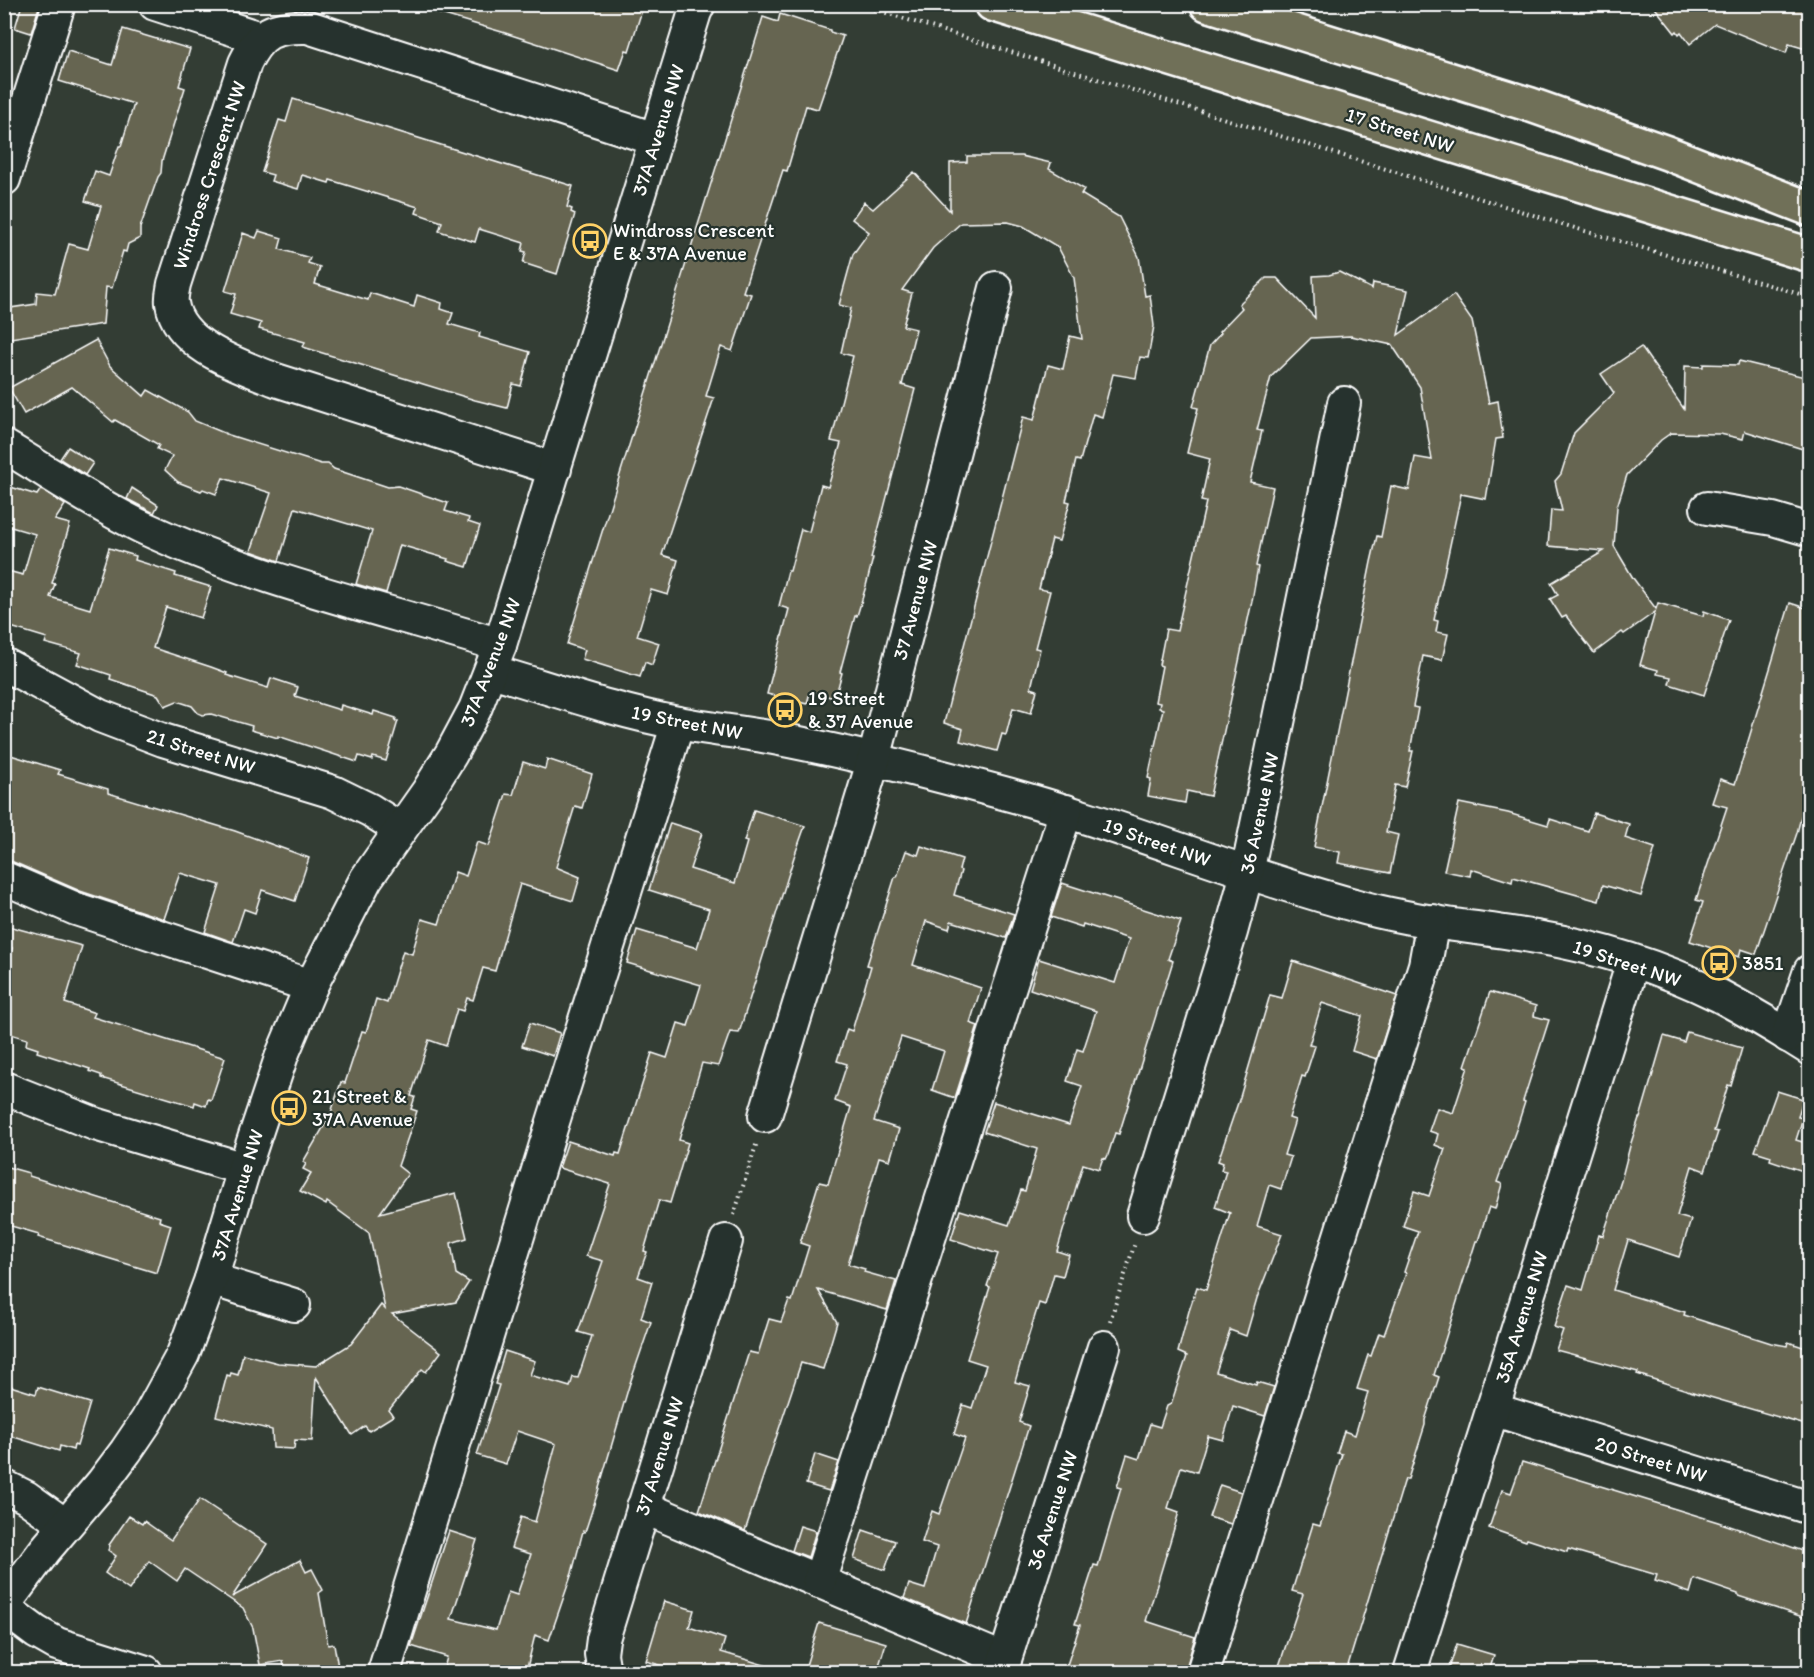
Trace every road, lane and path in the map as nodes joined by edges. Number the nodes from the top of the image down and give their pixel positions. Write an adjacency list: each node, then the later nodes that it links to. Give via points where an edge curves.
1 (59, 4): 9 (street)
2 (155, 4): 7 (street)
3 (857, 4): 13 (path)
4 (992, 4): 11 (main road, 17 Street NW)
5 (1207, 4): 10 (main road, via 1531,105)
6 (697, 7): 8 (street, 37A Avenue NW)
7 (260, 38): 8 (street, via 279,28 308,27); 16 (street, Windross Crescent NW, via 244,63 174,284 174,312 187,334 211,351 276,380)
8 (655, 139): 16 (street, 37A Avenue NW)
9 (4, 179)
10 (1809, 209)
11 (1809, 255)
12 (996, 288): 22 (street, 37 Avenue NW)
13 (1809, 297)
14 (1344, 403): 25 (street, 36 Avenue NW)
15 (4, 446): 19 (street, 19 Street NW, via 130,520 198,551)
16 (555, 469): 19 (street, 37A Avenue NW)
17 (1707, 508): 18 (street, via 1773,519)
18 (1809, 530)
19 (496, 658): 21 (street, 19 Street NW, via 624,710); 24 (street, 37A Avenue NW, via 451,754)
20 (4, 664): 24 (street, 21 Street NW, via 100,716 163,740 333,792)
21 (678, 723): 22 (street, 19 Street NW, via 772,737); 49 (street)
22 (874, 759): 23 (street, 19 Street NW); 33 (street, 37 Avenue NW)
23 (1066, 811): 25 (street, 19 Street NW); 45 (street)
24 (400, 829): 30 (street, 37A Avenue NW, via 366,879)
25 (1246, 873): 27 (street, 19 Street NW, via 1370,909); 35 (street, 36 Avenue NW)
26 (4, 879): 30 (street, via 76,909)
27 (1433, 921): 28 (street, 19 Street NW, via 1538,937); 51 (street, via 1425,965)
28 (1633, 962): 31 (street, 19 Street NW, via 1721,997); 40 (street, 35A Avenue NW)
29 (1809, 971): 31 (street)
30 (311, 986): 34 (street, 37A Avenue NW, via 282,1054)
31 (1799, 1042)
32 (4, 1088): 34 (street, via 95,1124)
33 (765, 1116): 36 (path)
34 (244, 1169): 37 (street, 37A Avenue NW)
35 (1143, 1216): 39 (path)
36 (726, 1241): 42 (street, 37 Avenue NW)
37 (211, 1279): 38 (street, 37A Avenue NW); 44 (street, 37A Avenue NW, via 183,1354 147,1420 102,1483)
38 (294, 1305)
39 (1104, 1347): 47 (street, 36 Avenue NW)
40 (1492, 1408): 43 (street, 20 Street NW); 52 (street, 35A Avenue NW)
41 (4, 1486): 44 (street)
42 (643, 1507): 45 (street); 50 (street, 37 Avenue NW, via 603,1638)
43 (1809, 1508)
44 (65, 1525): 46 (street, 37A Avenue NW)
45 (819, 1582): 47 (street)
46 (4, 1607): 48 (street, via 57,1644)
47 (1003, 1666)
48 (146, 1672)
49 (384, 1672)
50 (604, 1672)
51 (1203, 1672)
52 (1410, 1672)

